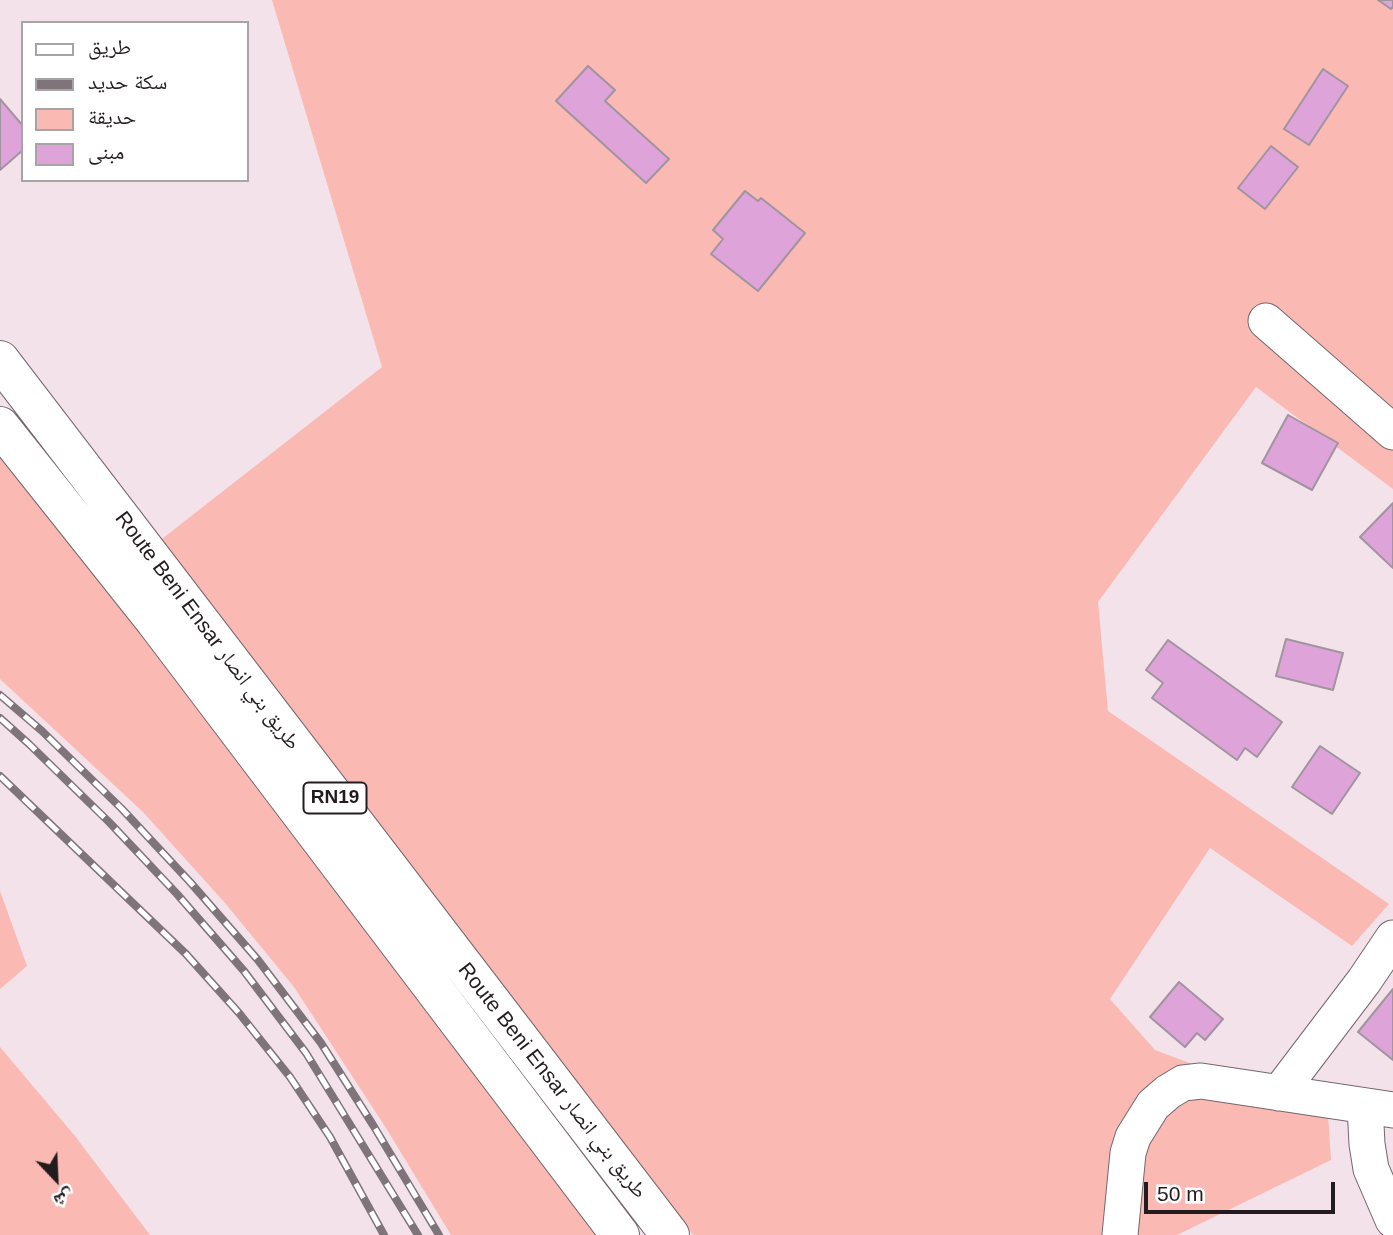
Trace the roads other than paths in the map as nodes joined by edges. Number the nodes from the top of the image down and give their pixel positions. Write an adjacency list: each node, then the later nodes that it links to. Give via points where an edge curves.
1 (1265, 321): 4 (street)
2 (0, 360): 10 (highway, Route Beni Ensar طريق بني انصار / RN19)
3 (0, 426): 9 (highway, Route Beni Ensar طريق بني انصار / RN19, via 155,621)
4 (1393, 432)
5 (1393, 938): 6 (street)
6 (1279, 1093): 7 (street); 11 (street, via 1202,1082 1183,1083 1168,1091 1133,1137)
7 (1379, 1108): 8 (street, via 1367,1144 1371,1169)
8 (1393, 1220)
9 (620, 1235)
10 (670, 1235)
11 (1120, 1235)

